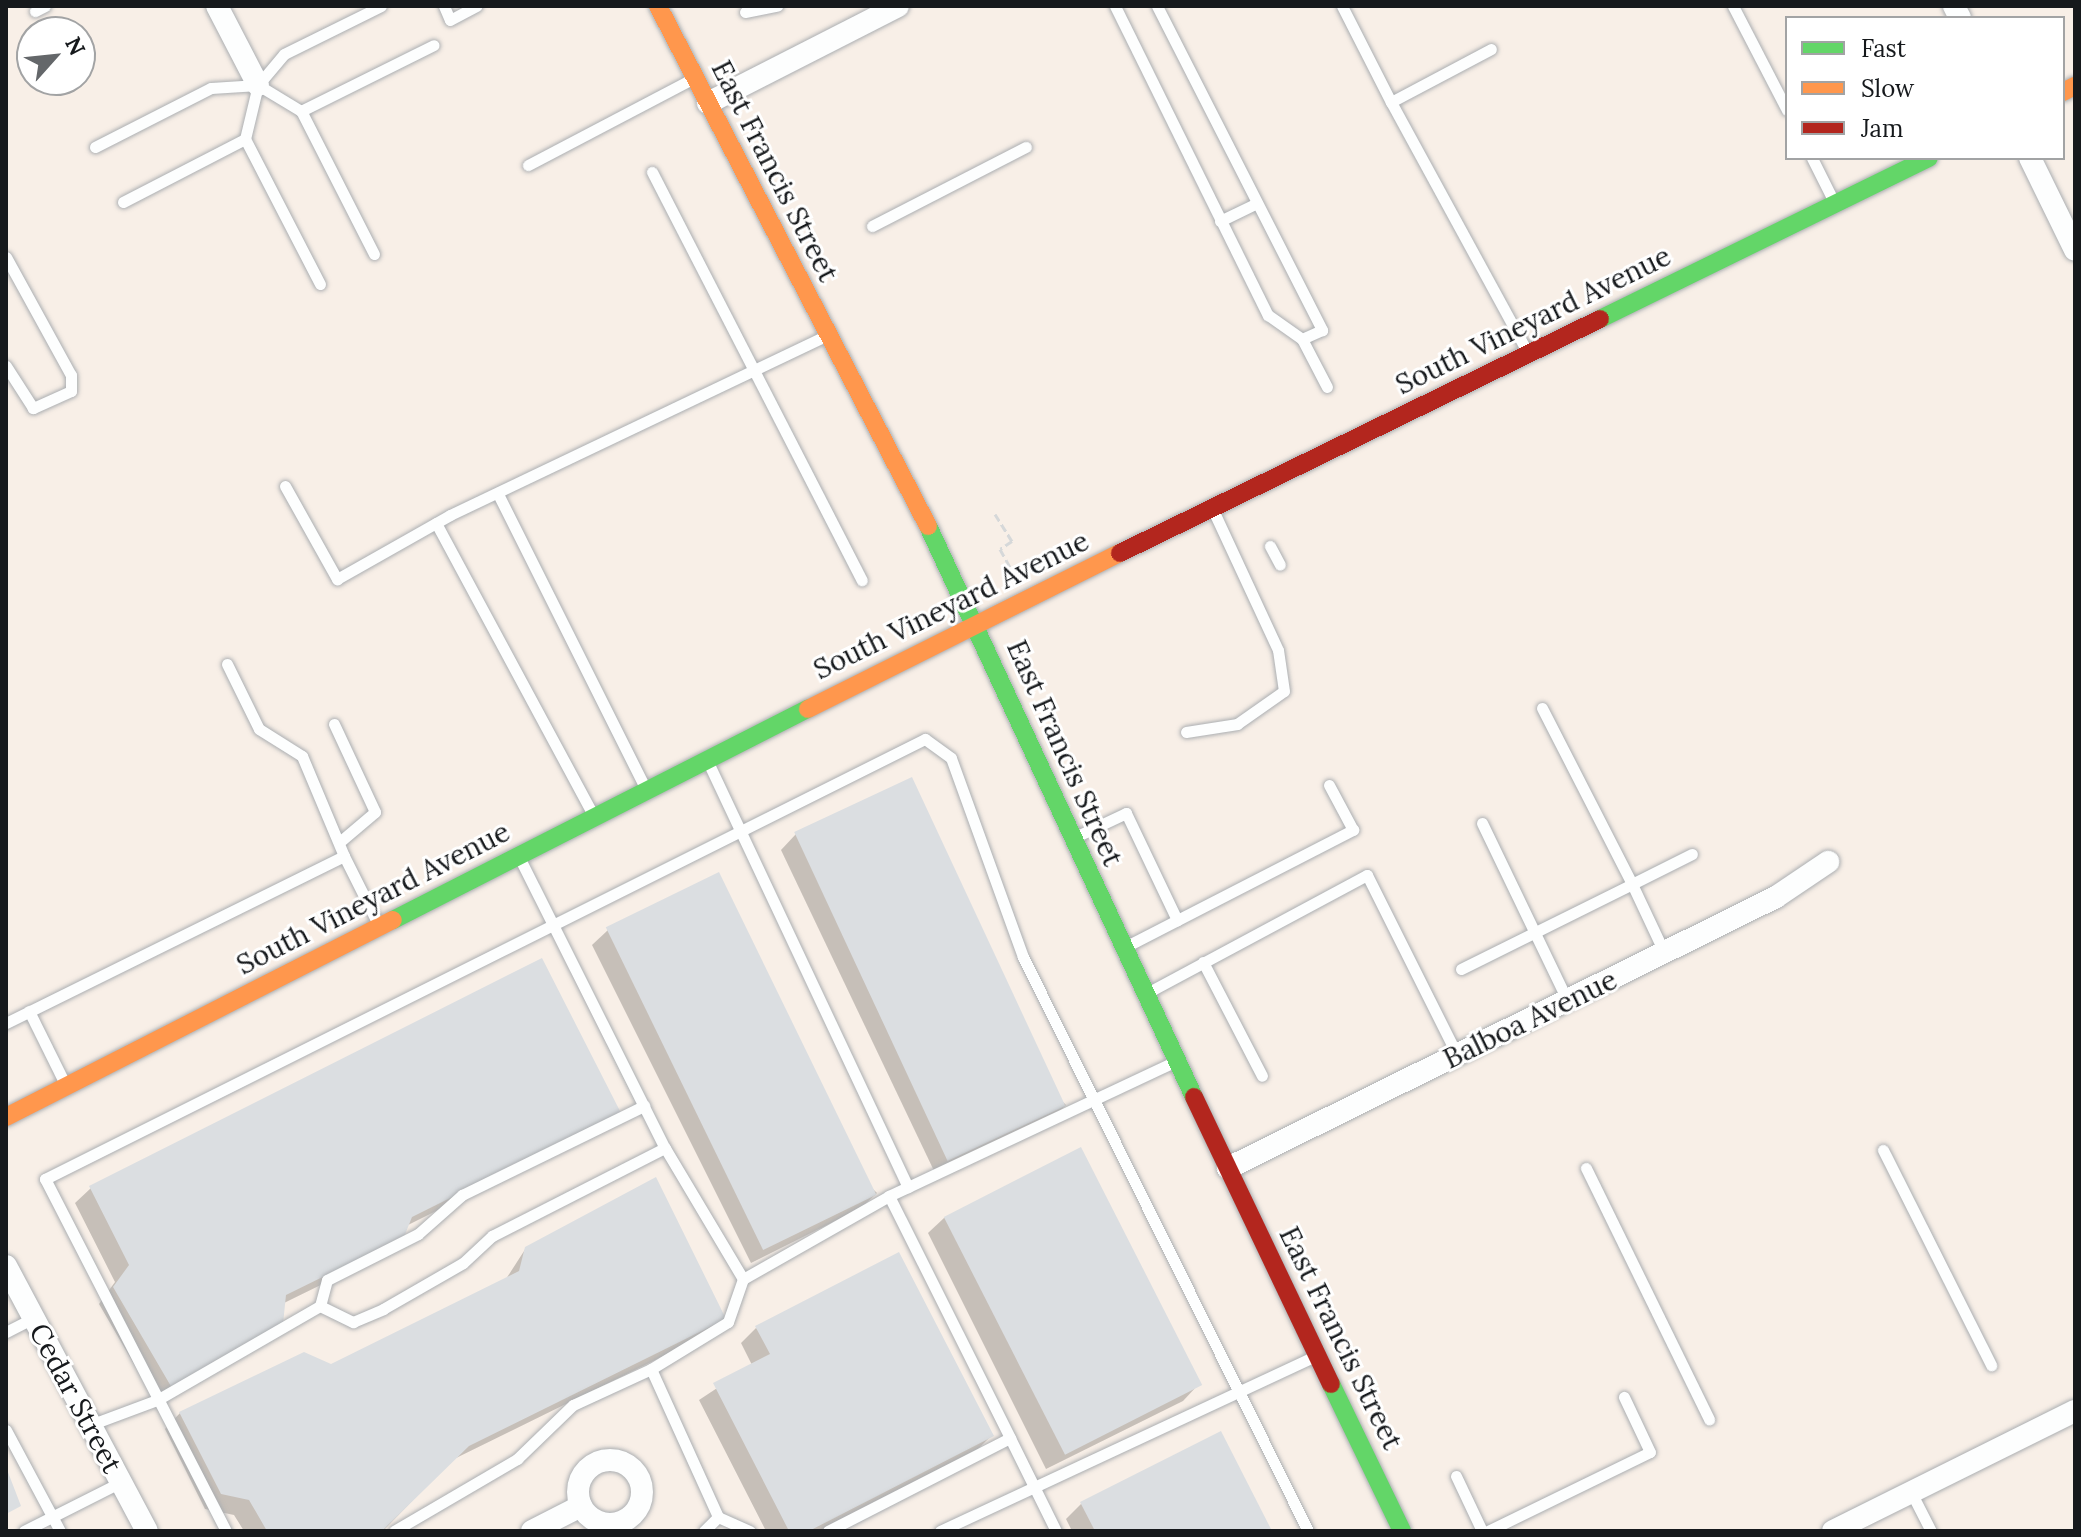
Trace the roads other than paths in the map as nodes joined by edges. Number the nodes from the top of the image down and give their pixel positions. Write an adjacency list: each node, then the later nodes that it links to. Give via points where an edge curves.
1 (217, 6): 16 (street)
2 (381, 6): 16 (lane, via 284,54)
3 (444, 6): 4 (lane, via 450,20)
4 (476, 6)
5 (658, 6): 15 (main road, East Francis Street)
6 (777, 6): 12 (lane)
7 (898, 6): 18 (street)
8 (1115, 6): 34 (lane)
9 (1157, 6): 32 (lane)
10 (1342, 6): 17 (lane)
11 (1733, 6): 19 (lane)
12 (745, 12)
13 (434, 45): 20 (lane)
14 (1491, 49): 17 (lane)
15 (695, 78): 18 (main road, East Francis Street); 28 (lane)
16 (258, 85): 20 (lane); 21 (lane); 22 (lane, via 211,88)
17 (1391, 102): 42 (lane)
18 (708, 103): 40 (main road, East Francis Street)
19 (1785, 106)
20 (301, 111): 37 (lane)
21 (245, 139): 31 (lane); 39 (lane)
22 (95, 147)
23 (1026, 147): 35 (lane)
24 (1813, 160): 33 (lane)
25 (1885, 160): 30 (lane)
26 (1925, 160): 30 (main road, South Vineyard Avenue)
27 (2031, 160): 36 (street)
28 (528, 165)
29 (652, 172): 44 (lane)
30 (1893, 176): 33 (main road, South Vineyard Avenue)
31 (123, 202)
32 (1257, 203): 34 (lane); 41 (lane, via 1322,330)
33 (1835, 204): 42 (main road, South Vineyard Avenue)
34 (1220, 221): 41 (lane, via 1268,315)
35 (872, 226)
36 (2075, 250)
37 (374, 254)
38 (6, 257): 43 (lane, via 71,375 71,391 33,408)
39 (320, 284)
40 (828, 334): 44 (lane); 53 (main road, East Francis Street)
41 (1302, 339): 45 (lane)
42 (1529, 353): 48 (main road, South Vineyard Avenue)
43 (6, 366)
44 (752, 374): 47 (lane); 52 (lane)
45 (1327, 387)
46 (285, 486): 49 (lane, via 337,579)
47 (498, 494): 49 (lane); 60 (lane)
48 (1212, 508): 53 (main road, South Vineyard Avenue); 57 (lane, via 1278,650 1284,691 1237,724)
49 (436, 523): 61 (lane)
50 (1270, 546): 51 (lane)
51 (1280, 565)
52 (862, 580)
53 (978, 622): 58 (main road, South Vineyard Avenue); 64 (main road, East Francis Street)
54 (227, 664): 65 (lane, via 259,729 302,756)
55 (1542, 708): 70 (lane)
56 (334, 724): 65 (lane, via 375,812)
57 (1186, 732)
58 (707, 759): 60 (main road, South Vineyard Avenue); 63 (lane)
59 (1329, 785): 71 (lane, via 1353,830)
60 (647, 790): 61 (main road, South Vineyard Avenue)
61 (594, 816): 67 (main road, South Vineyard Avenue)
62 (1482, 823): 74 (lane)
63 (741, 831): 73 (lane); 87 (lane, via 925,739 951,758 1023,957); 94 (lane)
64 (1070, 839): 71 (lane, via 1126,813); 75 (main road, East Francis Street)
65 (342, 840): 68 (lane)
66 (1692, 854): 70 (lane)
67 (518, 855): 72 (main road, South Vineyard Avenue); 73 (lane)
68 (344, 856): 72 (lane); 81 (lane)
69 (1828, 862): 76 (street, Balboa Avenue)
70 (1632, 884): 74 (lane); 76 (lane)
71 (1177, 920): 75 (lane)
72 (379, 926): 86 (main road, South Vineyard Avenue)
73 (554, 926): 88 (lane); 106 (lane, via 45,1179)
74 (1533, 932): 78 (lane); 80 (lane)
75 (1123, 948): 79 (main road, East Francis Street)
76 (1664, 952): 80 (street, Balboa Avenue)
77 (1203, 962): 79 (lane); 83 (lane, via 1367,875); 85 (lane)
78 (1461, 969)
79 (1145, 994): 84 (main road, East Francis Street)
80 (1567, 1000): 83 (street, Balboa Avenue)
81 (29, 1011): 82 (lane); 86 (lane)
82 (6, 1023)
83 (1457, 1055): 92 (street, Balboa Avenue)
84 (1177, 1061): 87 (lane); 92 (main road, East Francis Street)
85 (1262, 1076)
86 (66, 1086): 89 (main road, South Vineyard Avenue)
87 (1096, 1101): 94 (lane); 104 (lane)
88 (644, 1106): 90 (lane); 98 (lane, via 462,1195 418,1234 327,1280)
89 (6, 1117)
90 (665, 1148): 97 (lane); 98 (lane, via 492,1236 463,1263 383,1309 353,1322)
91 (1883, 1150): 102 (lane)
92 (1228, 1168): 101 (main road, East Francis Street)
93 (1586, 1168): 108 (lane)
94 (908, 1187): 95 (lane)
95 (889, 1196): 97 (lane); 111 (lane)
96 (6, 1266): 99 (street, Cedar Street)
97 (743, 1279): 103 (lane, via 728,1322)
98 (320, 1306): 106 (lane)
99 (34, 1318): 100 (lane); 109 (street, Cedar Street)
100 (6, 1332)
101 (1318, 1355): 104 (lane); 131 (main road, East Francis Street)
102 (1991, 1365)
103 (651, 1369): 118 (lane); 123 (lane, via 573,1405 517,1459)
104 (1240, 1393): 114 (lane); 130 (lane)
105 (1624, 1397): 132 (lane, via 1650,1452)
106 (157, 1400): 109 (lane); 122 (lane)
107 (2075, 1411): 115 (street)
108 (1709, 1419)
109 (90, 1425): 113 (street, Cedar Street)
110 (6, 1430): 117 (lane)
111 (1010, 1438): 114 (lane); 127 (lane)
112 (1456, 1476): 132 (lane)
113 (121, 1482): 117 (lane); 121 (street, Cedar Street)
114 (1036, 1491): 128 (lane); 129 (lane)
115 (1911, 1492): 133 (street); 134 (lane)
116 (581, 1506): 124 (street)
117 (52, 1517): 119 (lane); 120 (lane)
118 (718, 1517): 125 (lane); 126 (lane)
119 (24, 1531)
120 (60, 1531)
121 (147, 1531)
122 (226, 1531)
123 (394, 1531)
124 (532, 1531)
125 (704, 1531)
126 (750, 1531)
127 (828, 1531)
128 (940, 1531)
129 (1056, 1531)
130 (1308, 1531)
131 (1402, 1531)
132 (1485, 1531)
133 (1833, 1531)
134 (1931, 1531)

